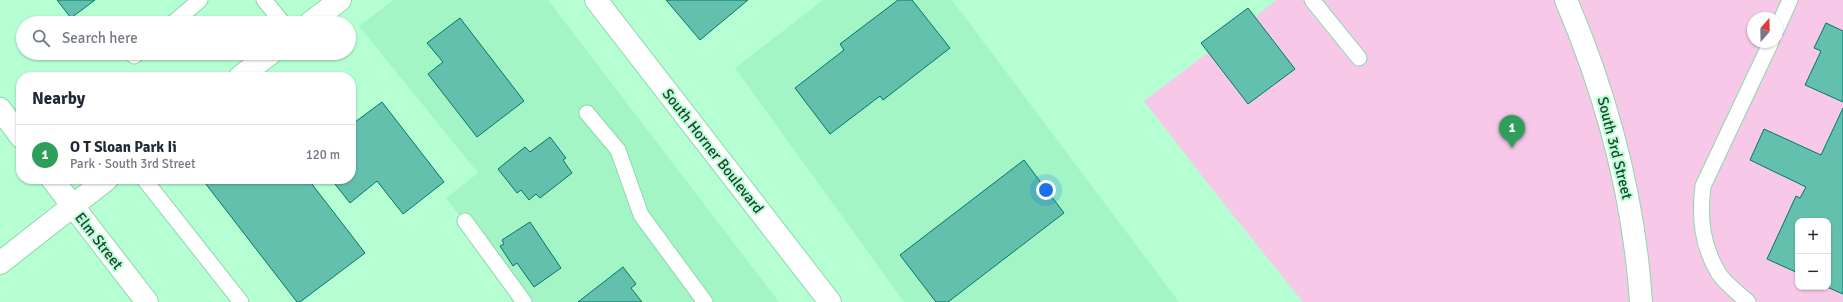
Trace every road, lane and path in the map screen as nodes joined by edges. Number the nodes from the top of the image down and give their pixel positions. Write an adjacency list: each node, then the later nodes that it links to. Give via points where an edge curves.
1 (200, 0): 8 (lane)
2 (264, 0): 9 (lane)
3 (340, 0): 10 (street)
4 (596, 0): 25 (street, South Horner Boulevard)
5 (1312, 0): 13 (lane)
6 (1566, 0): 30 (street, South 3rd Street, via 1603,99 1622,169 1632,222)
7 (1790, 0): 11 (lane)
8 (181, 16)
9 (277, 16)
10 (319, 16)
11 (1783, 16)
12 (1768, 48): 31 (lane, via 1703,186 1700,209 1704,239 1720,275)
13 (1359, 58)
14 (262, 60): 15 (street)
15 (246, 72)
16 (0, 109): 18 (street)
17 (587, 113): 29 (lane, via 618,150 641,216)
18 (16, 130)
19 (56, 184): 22 (street, Elm Street)
20 (101, 184): 22 (street)
21 (148, 184): 27 (lane)
22 (72, 206): 24 (street); 26 (street, Elm Street)
23 (465, 222): 28 (lane)
24 (0, 263)
25 (826, 301)
26 (147, 302)
27 (241, 302)
28 (524, 302)
29 (704, 302)
30 (1641, 302)
31 (1748, 302)

